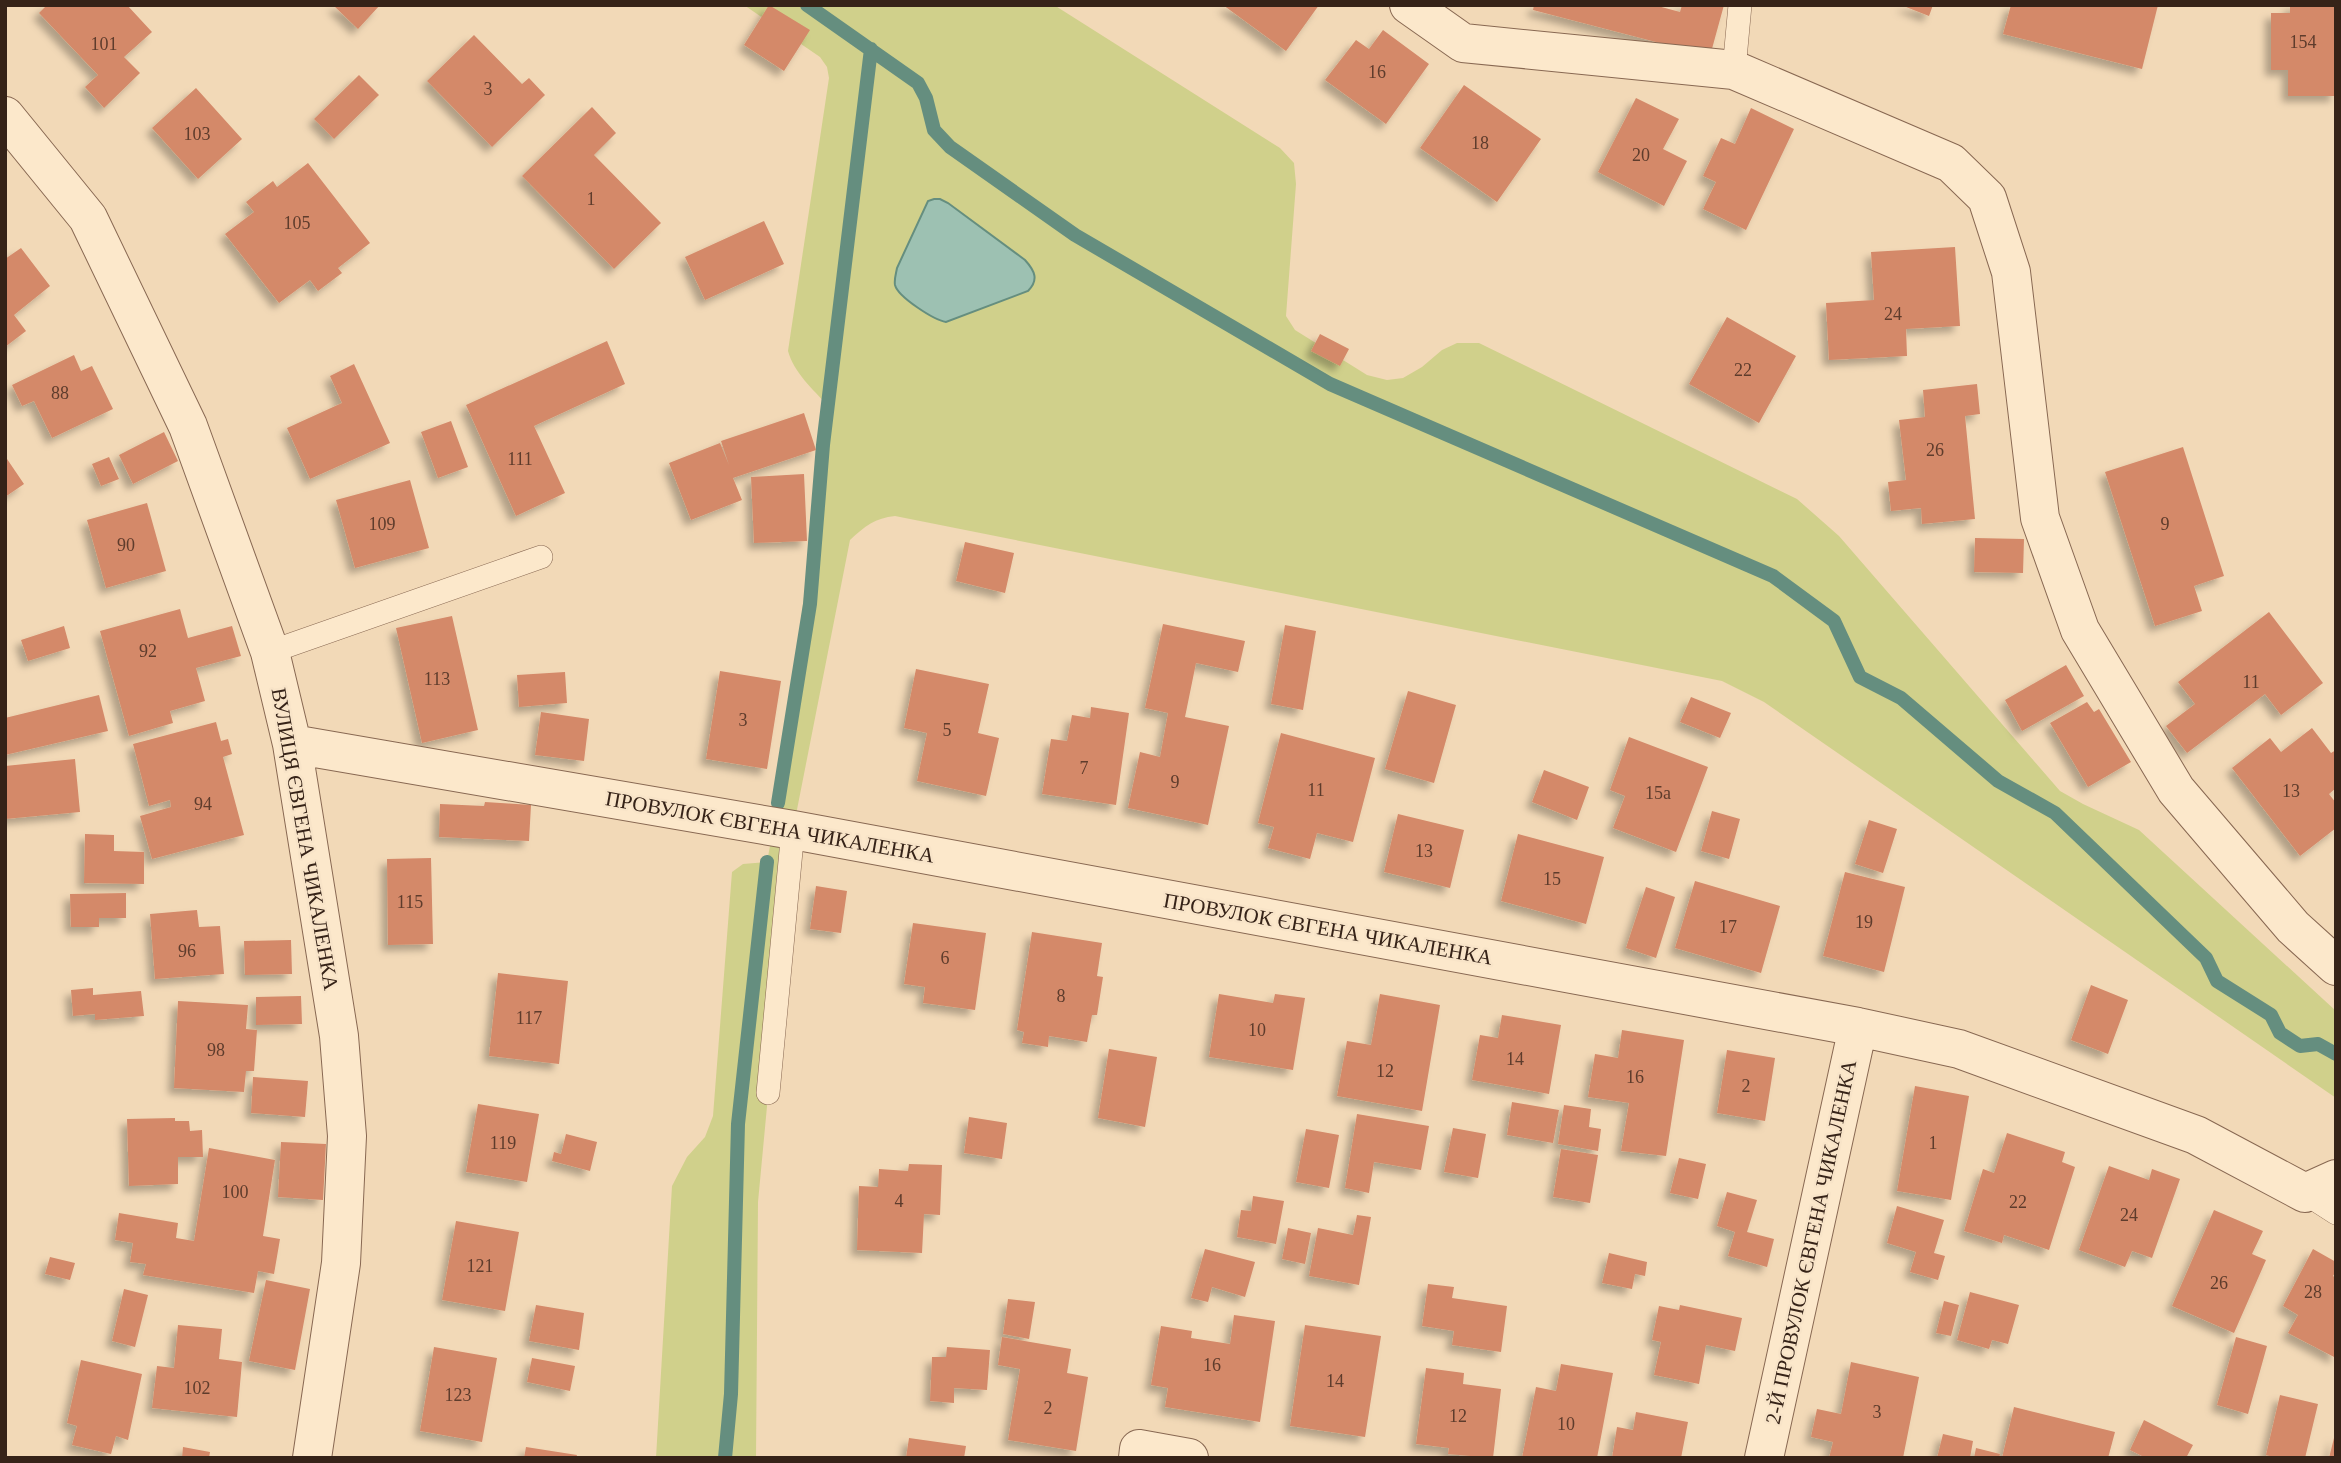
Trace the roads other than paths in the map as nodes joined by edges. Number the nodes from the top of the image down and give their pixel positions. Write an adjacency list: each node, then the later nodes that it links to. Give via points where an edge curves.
1 (1409, 5): 3 (street, via 1463,43)
2 (1740, 5): 3 (lane)
3 (1734, 70): 9 (street, via 1951,163 1987,198 2011,272 2040,518 2080,630 2176,790 2293,927)
4 (5, 116): 6 (street, ВУЛИЦЯ ЄВГЕНА ЧИКАЛЕНКА, via 88,218 188,426)
5 (541, 557): 6 (lane)
6 (270, 652): 7 (street, ВУЛИЦЯ ЄВГЕНА ЧИКАЛЕНКА)
7 (292, 744): 8 (street, ПРОВУЛОК ЄВГЕНА ЧИКАЛЕНКА); 14 (street, ВУЛИЦЯ ЄВГЕНА ЧИКАЛЕНКА, via 339,1036 347,1136 341,1263)
8 (793, 830): 10 (street, ПРОВУЛОК ЄВГЕНА ЧИКАЛЕНКА); 11 (lane)
9 (2336, 966)
10 (1858, 1027): 12 (street, ПРОВУЛОК ЄВГЕНА ЧИКАЛЕНКА, via 1959,1049 2196,1135); 16 (street, 2-Й ПРОВУЛОК ЄВГЕНА ЧИКАЛЕНКА)
11 (768, 1093)
12 (2325, 1195)
13 (1139, 1453): 15 (street)
14 (312, 1458)
15 (1189, 1458)
16 (1764, 1458)

